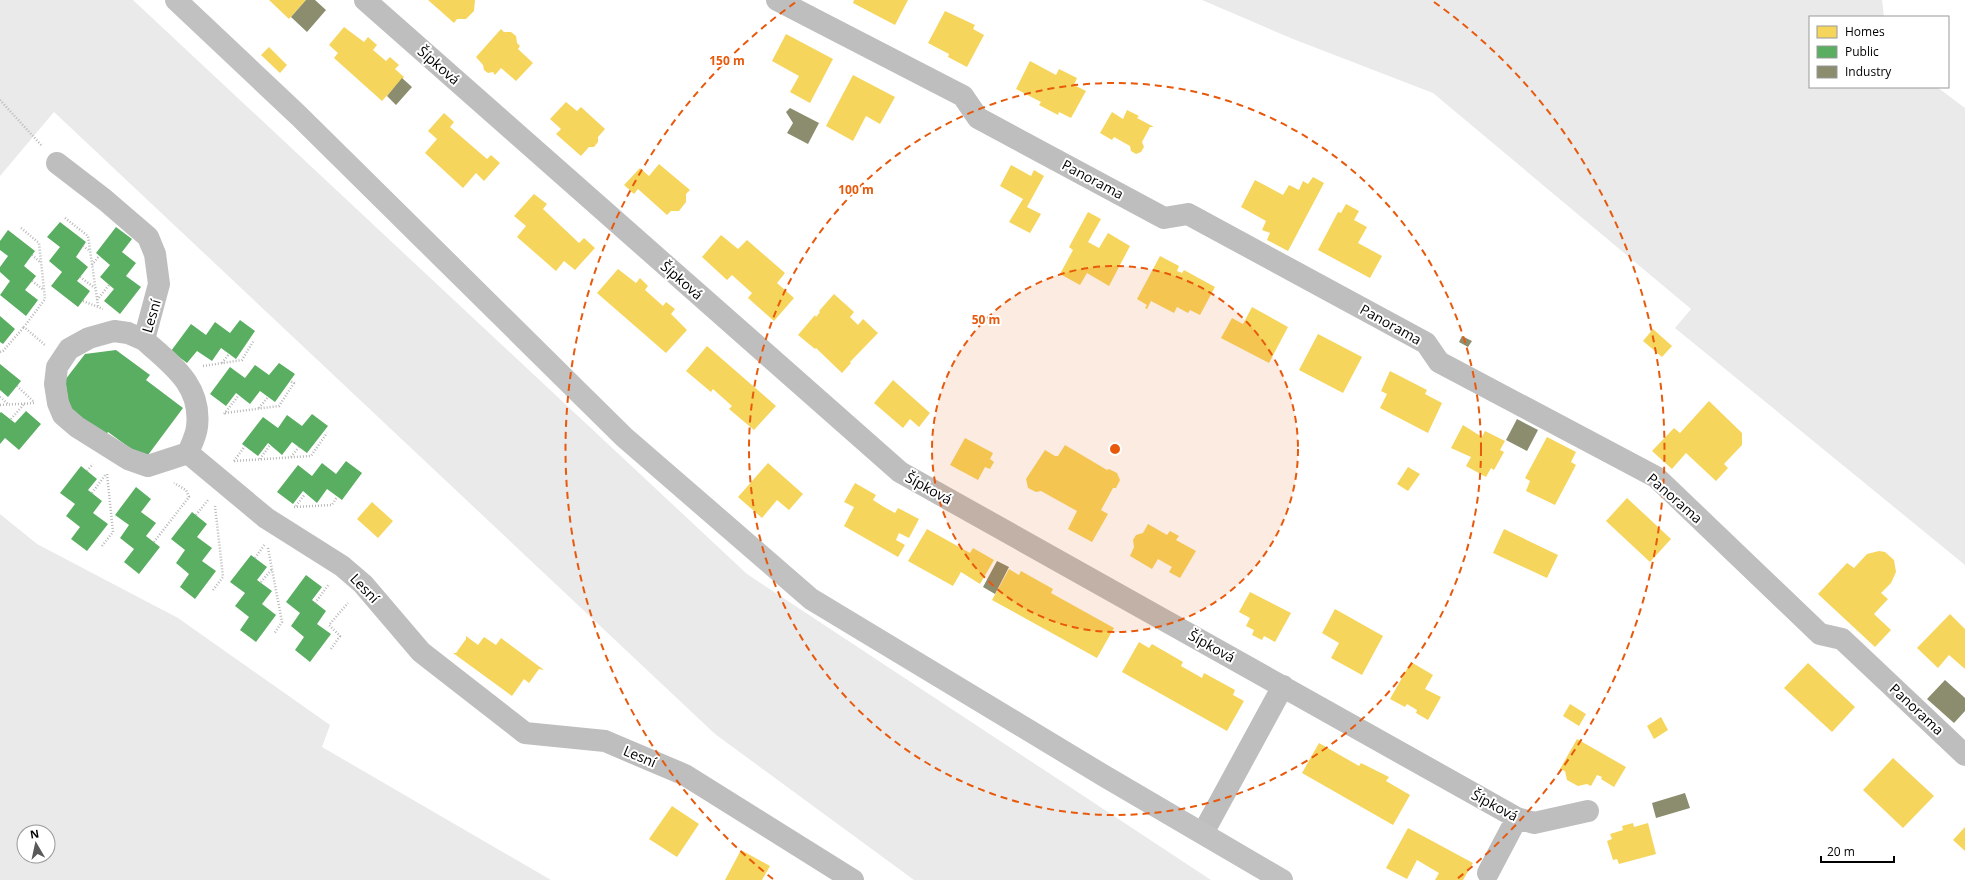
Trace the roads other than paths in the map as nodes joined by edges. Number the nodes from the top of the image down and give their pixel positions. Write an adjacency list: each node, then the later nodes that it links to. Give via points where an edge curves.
1 (176, 0): 11 (street, via 299,116 624,437 810,598)
2 (366, 0): 7 (street, Šípková, via 900,472)
3 (777, 0): 8 (street, Panorama, via 963,96 978,118 1164,218 1188,214 1426,343 1439,362 1656,477 1820,634 1842,639)
4 (57, 163): 5 (street, Lesní, via 116,209 148,238 156,262 159,284)
5 (144, 340): 6 (street, Lesní, via 177,370 189,385 197,404 197,428); 6 (street, via 128,333 114,332 89,338 69,349 57,367 55,384 64,415 77,427 128,459 148,466)
6 (188, 453): 13 (street, Lesní, via 266,518 337,562 363,584 421,652 524,733 605,741 685,775)
7 (1283, 686): 10 (street, Šípková); 11 (street)
8 (1965, 755)
9 (1588, 812): 10 (street, Šípková, via 1534,823)
10 (1517, 818): 12 (street)
11 (1203, 833): 14 (street)
12 (1488, 873)
13 (853, 880)
14 (1282, 880)

